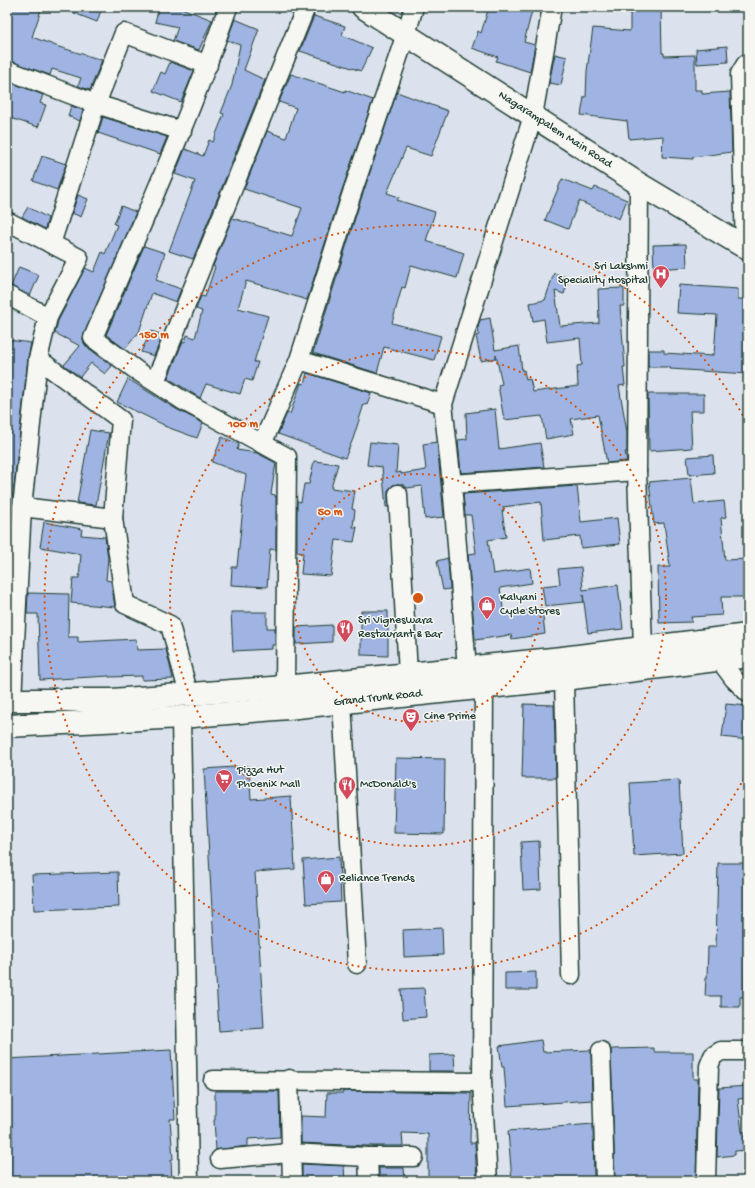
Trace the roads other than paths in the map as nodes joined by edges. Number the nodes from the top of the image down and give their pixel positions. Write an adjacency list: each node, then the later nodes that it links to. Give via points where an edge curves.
1 (228, 7): 8 (street)
2 (306, 7): 21 (street)
3 (364, 7): 6 (main road, Nagarampalem Main Road)
4 (414, 7): 6 (street)
5 (552, 7): 11 (street)
6 (406, 34): 11 (main road, Nagarampalem Main Road); 20 (street)
7 (748, 62): 16 (street, via 740,74)
8 (208, 65): 10 (street, via 124,33); 12 (street)
9 (7, 70): 10 (street)
10 (96, 104): 12 (street); 15 (street)
11 (533, 116): 13 (main road, Nagarampalem Main Road); 22 (street)
12 (182, 132): 21 (street, via 93,338)
13 (638, 184): 16 (main road, Nagarampalem Main Road); 24 (street)
14 (7, 221): 15 (street)
15 (51, 244): 18 (street, via 78,258)
16 (747, 249)
17 (7, 295): 18 (street)
18 (48, 317): 19 (street)
19 (38, 359): 27 (street); 28 (street, via 121,420)
20 (299, 360): 22 (street); 23 (street)
21 (155, 382): 23 (street, via 182,400)
22 (444, 404): 25 (street)
23 (262, 444): 36 (street, via 287,457)
24 (637, 470): 25 (street); 30 (street)
25 (452, 484): 33 (street)
26 (398, 494): 34 (street)
27 (22, 507): 28 (street); 40 (street)
28 (113, 518): 39 (street, via 125,604 170,625)
29 (748, 635): 31 (main road, Grand Trunk Road)
30 (643, 648): 31 (main road, Grand Trunk Road); 33 (main road, Grand Trunk Road)
31 (717, 649): 32 (main road, Grand Trunk Road); 35 (main road, Grand Trunk Road); 38 (street, via 734,680)
32 (748, 656)
33 (467, 668): 34 (main road, Grand Trunk Road)
34 (408, 674): 36 (main road, Grand Trunk Road)
35 (564, 679): 37 (main road, Grand Trunk Road); 45 (street)
36 (285, 687): 39 (main road, Grand Trunk Road)
37 (484, 688): 41 (main road, Grand Trunk Road); 50 (street)
38 (748, 693)
39 (189, 695): 40 (main road, Grand Trunk Road, via 112,700)
40 (10, 700)
41 (342, 702): 42 (main road, Grand Trunk Road); 44 (street)
42 (181, 717): 43 (main road, Grand Trunk Road); 55 (street)
43 (7, 726)
44 (357, 964)
45 (571, 975)
46 (601, 1051): 59 (street)
47 (748, 1051): 60 (street, via 721,1051 713,1056 709,1066)
48 (213, 1080): 49 (street)
49 (289, 1080): 50 (street); 51 (street)
50 (482, 1082): 58 (street)
51 (290, 1153): 52 (street); 54 (street); 56 (street)
52 (368, 1157): 53 (street); 57 (street)
53 (414, 1157)
54 (220, 1159)
55 (189, 1181)
56 (292, 1181)
57 (369, 1181)
58 (488, 1181)
59 (605, 1181)
60 (706, 1181)

